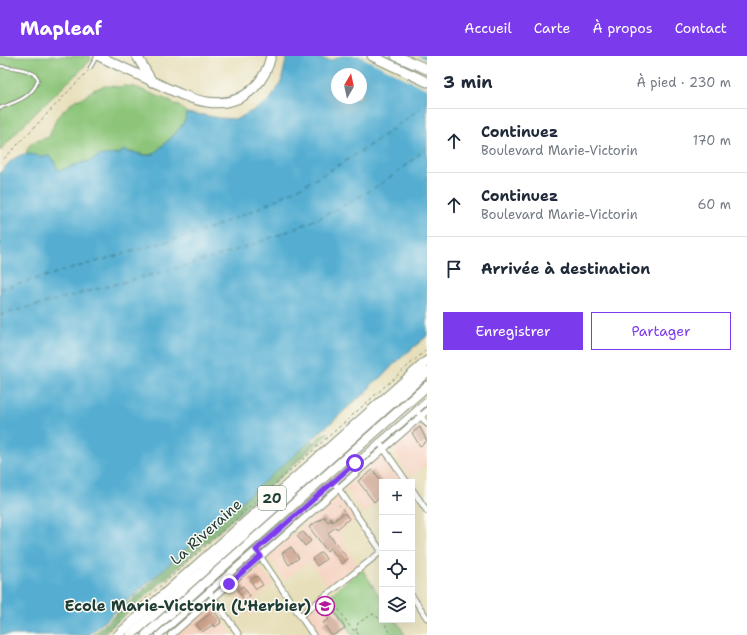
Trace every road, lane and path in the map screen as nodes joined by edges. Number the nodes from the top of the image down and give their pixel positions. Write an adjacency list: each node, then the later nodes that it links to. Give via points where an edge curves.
1 (98, 56): 7 (lane); 9 (highway)
2 (137, 56): 9 (highway)
3 (271, 56): 9 (highway, via 266,72 258,84 244,95 227,102 201,101)
4 (372, 56): 10 (highway)
5 (396, 56): 8 (highway)
6 (0, 66): 11 (lane, via 30,72 38,79 35,87 23,99)
7 (90, 68): 12 (path)
8 (427, 68)
9 (152, 82)
10 (427, 82)
11 (0, 108)
12 (0, 163)
13 (427, 349): 45 (path, La Riveraine)
14 (427, 360): 46 (highway, 20)
15 (427, 372): 47 (highway)
16 (427, 380): 48 (highway)
17 (427, 386): 49 (highway)
18 (427, 401): 19 (street)
19 (416, 410): 21 (street); 23 (street)
20 (427, 411): 21 (street)
21 (421, 416): 22 (street); 24 (street)
22 (427, 424)
23 (379, 442): 24 (street); 26 (street)
24 (384, 448): 25 (street); 27 (street)
25 (405, 479)
26 (334, 482): 27 (street); 35 (street)
27 (339, 488): 34 (street); 37 (street)
28 (415, 493): 30 (street)
29 (339, 505): 31 (path, via 344,511 332,521)
30 (427, 511)
31 (331, 519): 32 (path, via 327,516); 33 (path)
32 (319, 521)
33 (329, 521)
34 (379, 547)
35 (256, 550): 37 (street); 38 (street)
36 (379, 553): 42 (street)
37 (261, 556): 39 (street); 42 (street)
38 (209, 591): 39 (street); 50 (street)
39 (214, 597): 51 (street); 52 (street)
40 (332, 598): 44 (path, via 351,628)
41 (415, 600): 43 (street)
42 (300, 616): 53 (street)
43 (427, 618)
44 (356, 631): 54 (path); 55 (path, via 358,623 373,614 383,621)
45 (105, 635)
46 (118, 635)
47 (130, 635)
48 (139, 635)
49 (146, 635)
50 (159, 635)
51 (171, 635)
52 (239, 635)
53 (313, 635)
54 (359, 635)
55 (392, 635)

